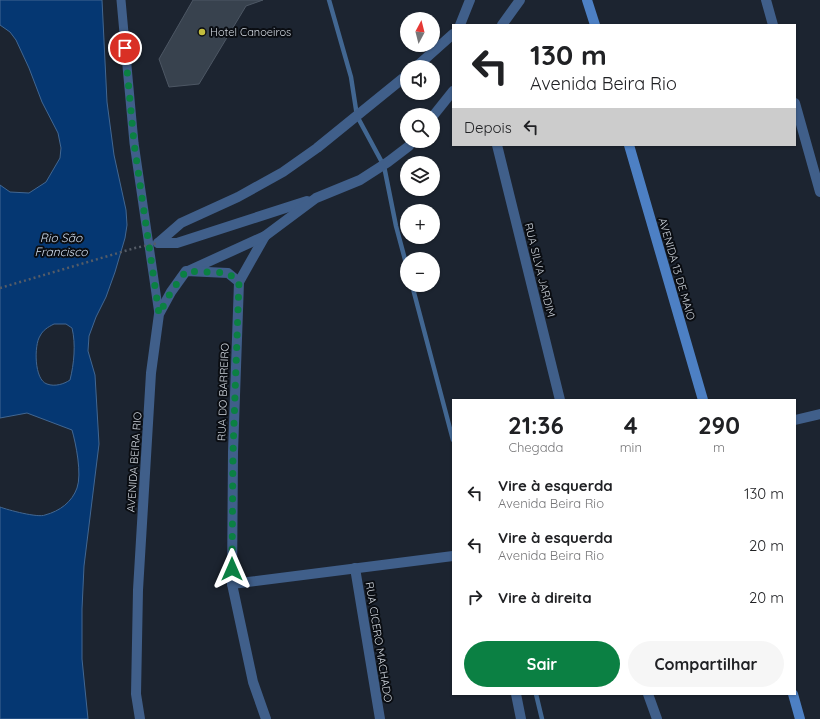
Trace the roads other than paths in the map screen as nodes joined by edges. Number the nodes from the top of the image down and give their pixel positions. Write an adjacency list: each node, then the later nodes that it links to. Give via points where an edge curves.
1 (120, 0): 24 (lane, via 134,143)
2 (470, 0): 6 (street)
3 (520, 0): 7 (street)
4 (587, 0): 8 (main road)
5 (766, 0): 9 (street)
6 (460, 24)
7 (503, 24)
8 (595, 24)
9 (773, 24)
10 (452, 35): 11 (street)
11 (424, 60)
12 (400, 80): 20 (street, via 317,148 283,172 238,197 181,223 158,243 177,243)
13 (452, 92): 15 (street)
14 (796, 107): 19 (street)
15 (439, 108)
16 (497, 146): 25 (street, RUA SILVA JARDIM)
17 (629, 146): 26 (main road, AVENIDA 13 DE MAIO)
18 (404, 148): 20 (street, via 360,180)
19 (820, 192)
20 (316, 198): 21 (street)
21 (265, 236): 22 (street); 23 (street, RUA DO BARREIRO)
22 (186, 271): 23 (street, via 228,273); 24 (street, AVENIDA BEIRA RIO)
23 (239, 282): 31 (street, RUA DO BARREIRO, via 233,452)
24 (159, 314): 35 (street, AVENIDA BEIRA RIO, via 151,373 138,590 136,694)
25 (560, 399)
26 (703, 399)
27 (820, 414): 28 (street)
28 (796, 420)
29 (452, 556): 30 (street)
30 (355, 568): 31 (street); 37 (street, RUA CICERO MACHADO)
31 (232, 584): 36 (street, RUA DO BARREIRO, via 253,682)
32 (516, 695): 38 (street)
33 (648, 695): 39 (street)
34 (792, 695): 40 (main road)
35 (140, 719)
36 (266, 719)
37 (380, 719)
38 (521, 719)
39 (657, 719)
40 (800, 719)

